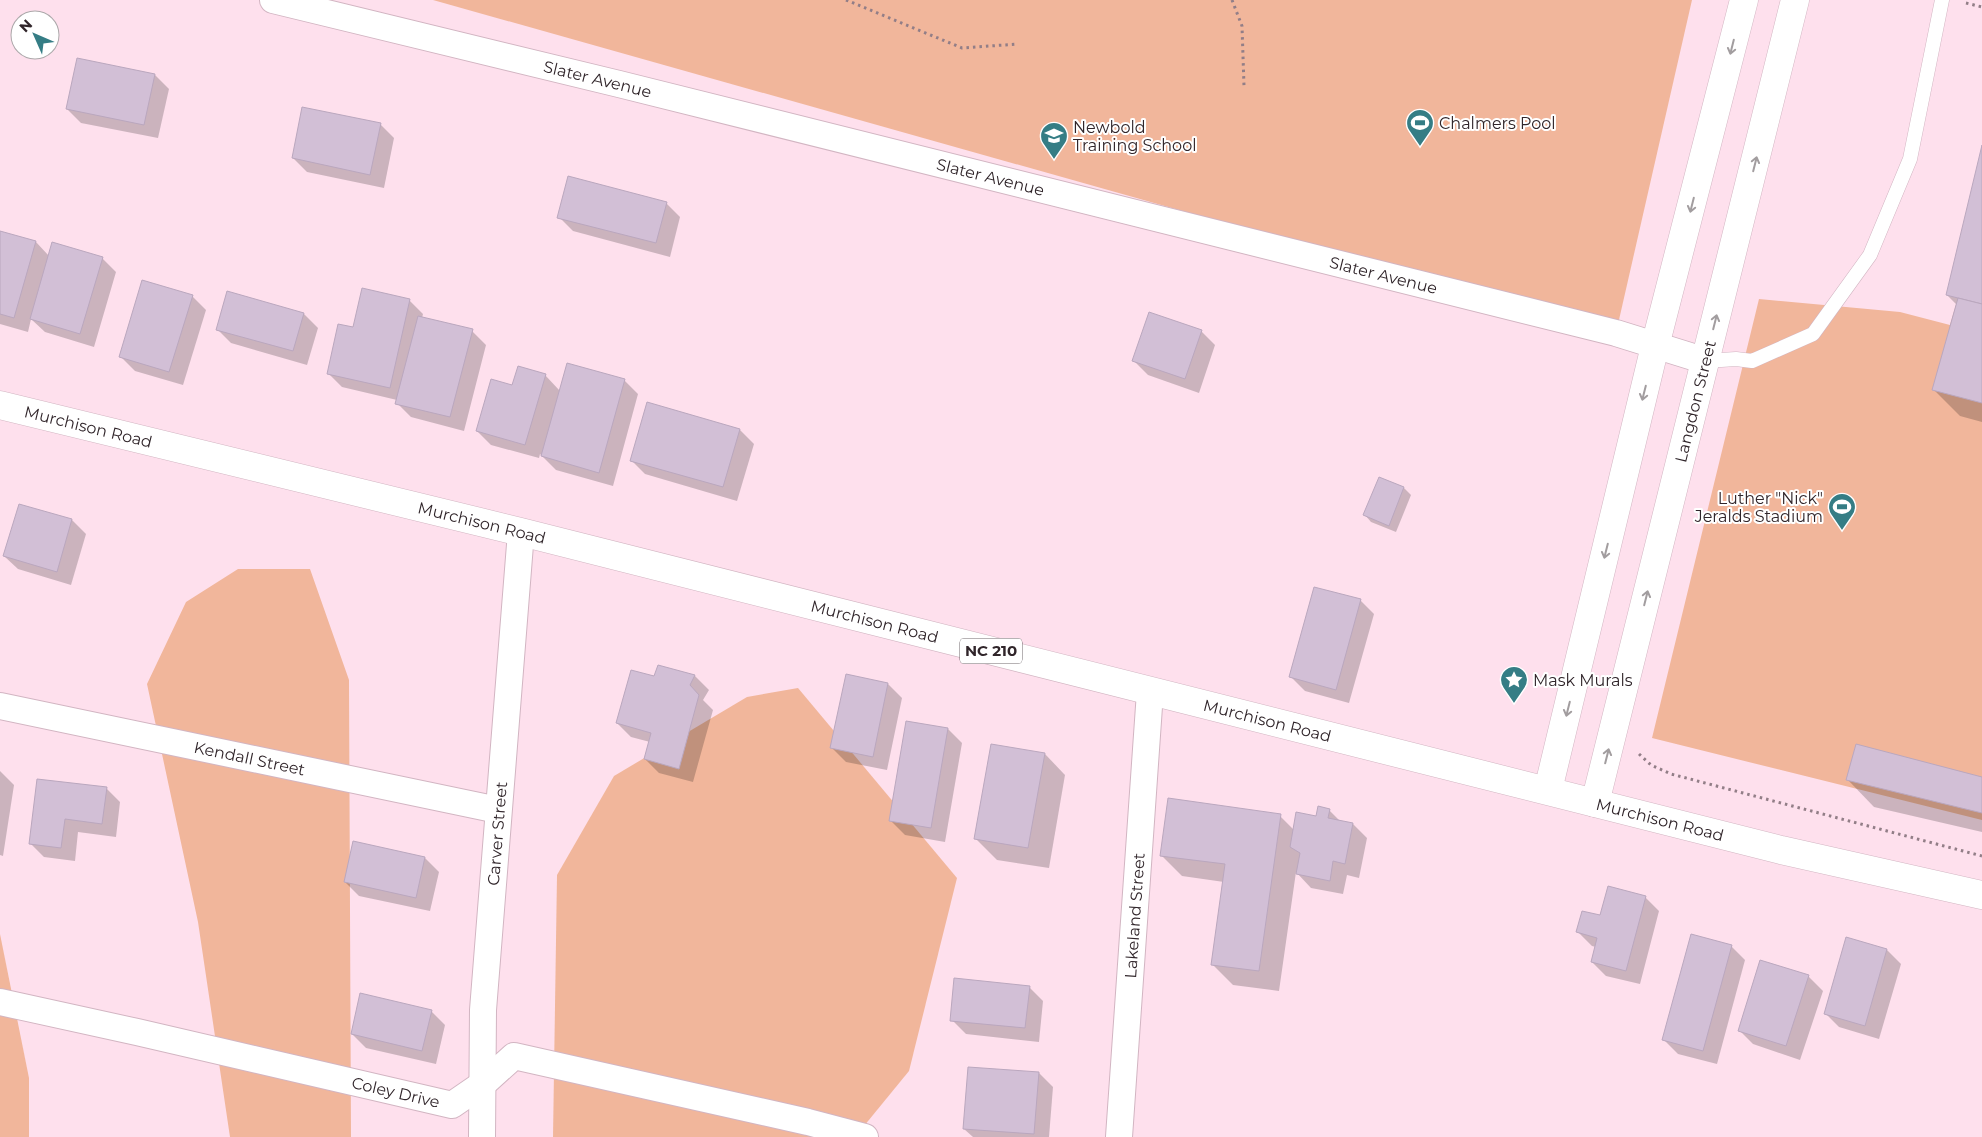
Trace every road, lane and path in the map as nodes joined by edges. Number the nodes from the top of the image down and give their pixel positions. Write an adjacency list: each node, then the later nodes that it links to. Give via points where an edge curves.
1 (272, 0): 9 (street, Slater Avenue, via 1190,226 1616,333)
2 (846, 0): 7 (path, via 962,48)
3 (1232, 0): 8 (path, via 1242,26)
4 (1744, 0): 9 (main road, one-way to 9)
5 (1795, 0): 10 (main road, Langdon Street, one-way to 5)
6 (1942, 0): 10 (lane, via 1910,159 1870,255 1813,334 1752,361)
7 (1018, 44)
8 (1244, 86)
9 (1656, 346): 10 (street, Slater Avenue); 16 (main road, one-way to 16)
10 (1706, 361): 17 (main road, Langdon Street, one-way to 10)
11 (0, 405): 12 (main road, Murchison Road / NC 210)
12 (521, 532): 13 (main road, Murchison Road / NC 210); 18 (street, Carver Street)
13 (1150, 692): 16 (main road, Murchison Road / NC 210); 25 (street, Lakeland Street)
14 (0, 706): 18 (street, Kendall Street)
15 (1637, 753): 19 (path, via 1651,765 1671,774)
16 (1548, 790): 17 (main road, Murchison Road / NC 210)
17 (1595, 803): 20 (main road, Murchison Road / NC 210, via 1781,850)
18 (498, 810): 22 (street, Carver Street, via 483,1010)
19 (1982, 856)
20 (1982, 894)
21 (0, 1002): 22 (street, Coley Drive, via 452,1105)
22 (484, 1083): 23 (street, Carver Street); 24 (street, Coley Drive, via 514,1056)
23 (482, 1137)
24 (866, 1137)
25 (1119, 1137)

